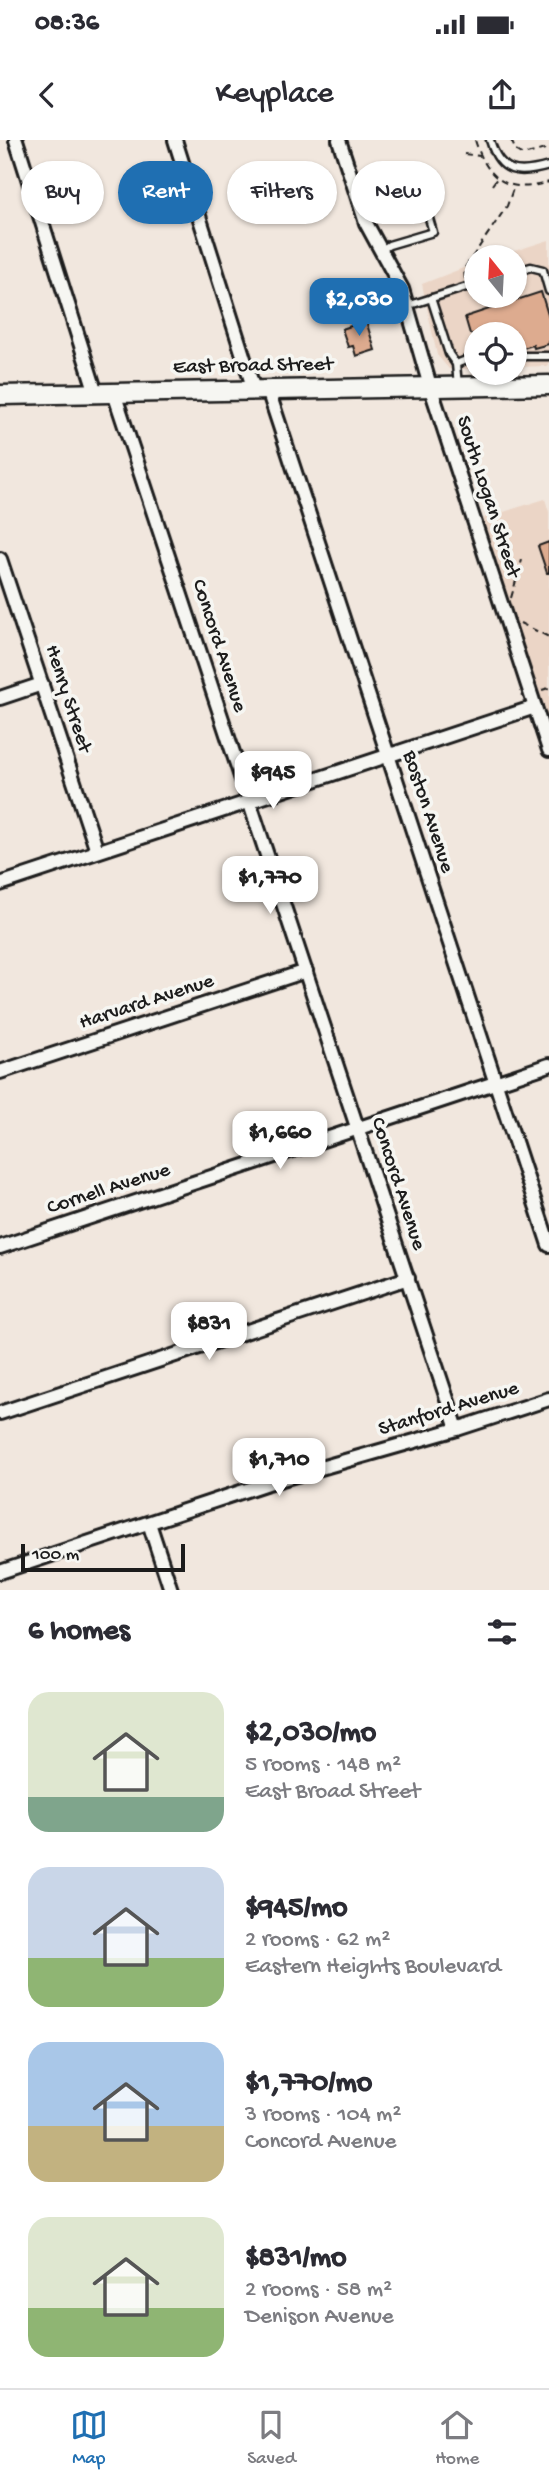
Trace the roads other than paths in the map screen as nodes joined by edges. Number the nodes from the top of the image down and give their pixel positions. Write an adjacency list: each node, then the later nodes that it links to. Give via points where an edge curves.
1 (16, 140): 23 (street, Concord Avenue)
2 (175, 140): 22 (street, Boston Avenue)
3 (339, 140): 6 (street, South Logan Street)
4 (490, 140): 5 (lane, via 500,162 509,169 518,172)
5 (549, 166)
6 (351, 179)
7 (366, 224): 9 (street, South Logan Street)
8 (431, 224): 9 (lane, via 433,232)
9 (380, 251): 14 (street, South Logan Street)
10 (527, 268): 12 (lane, via 543,270)
11 (464, 288): 13 (lane)
12 (549, 291)
13 (431, 298): 14 (lane); 18 (lane)
14 (407, 306): 19 (street, South Logan Street)
15 (527, 356): 16 (lane)
16 (549, 356)
17 (464, 361): 18 (lane)
18 (456, 364): 20 (lane)
19 (430, 386): 20 (street, East Broad Street); 22 (street, East Broad Street); 28 (street, South Logan Street)
20 (458, 386): 21 (street, East Broad Street)
21 (549, 386)
22 (261, 390): 23 (street, East Broad Street); 30 (street, Boston Avenue)
23 (105, 393): 24 (street, East Broad Street); 31 (street, Concord Avenue)
24 (0, 395)
25 (0, 559): 26 (street, Henry Street)
26 (42, 684): 27 (street); 32 (street, Henry Street)
27 (0, 698)
28 (535, 707): 29 (street, South Logan Street); 30 (street)
29 (549, 750)
30 (388, 755): 31 (street); 37 (street, Boston Avenue)
31 (249, 801): 32 (street); 34 (street, Concord Avenue)
32 (97, 852): 33 (street)
33 (0, 884)
34 (306, 971): 36 (street, Harvard Avenue); 38 (street, Concord Avenue)
35 (549, 1065): 37 (street, Cornell Avenue)
36 (0, 1072)
37 (495, 1083): 38 (street, Cornell Avenue); 39 (street, Boston Avenue)
38 (358, 1128): 40 (street, Cornell Avenue); 41 (street, Concord Avenue)
39 (549, 1245)
40 (0, 1247)
41 (408, 1278): 43 (street); 44 (street, Concord Avenue)
42 (549, 1399): 44 (street, Stanford Avenue)
43 (0, 1413)
44 (457, 1429): 45 (street, Stanford Avenue, via 268,1483)
45 (149, 1523): 46 (street, Stanford Avenue); 47 (street)
46 (0, 1572)
47 (171, 1590)

